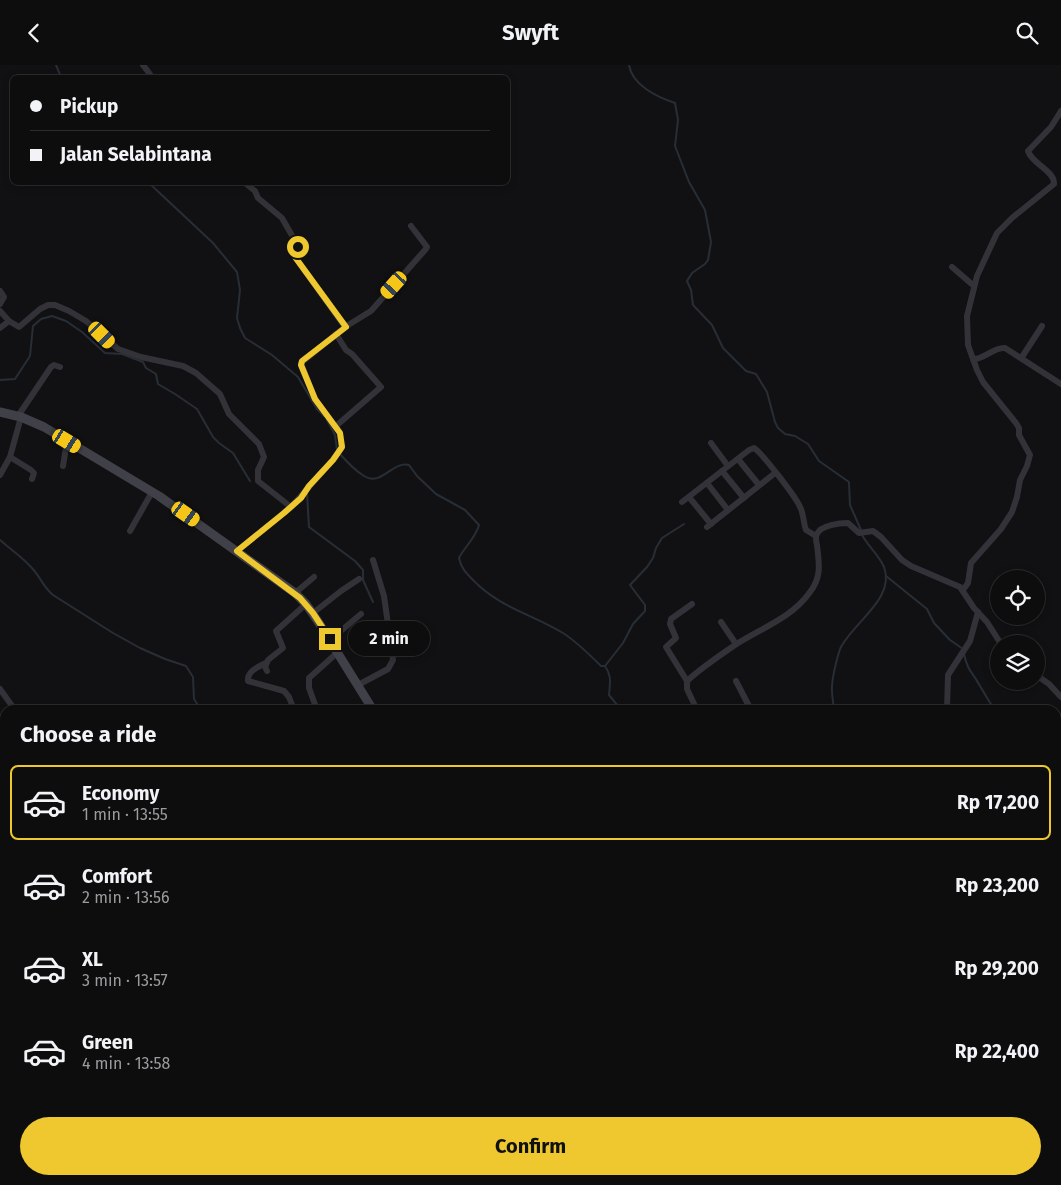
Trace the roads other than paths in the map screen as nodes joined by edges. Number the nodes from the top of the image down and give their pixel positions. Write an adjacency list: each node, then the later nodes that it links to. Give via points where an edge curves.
1 (1061, 111): 5 (street, via 1028,151 1032,159 1053,178 1054,184 996,233)
2 (248, 185): 11 (street, via 282,218 298,247 295,257)
3 (411, 226): 11 (street, via 427,247 371,311)
4 (952, 267): 5 (street)
5 (974, 286): 15 (street, via 966,316 968,345)
6 (0, 291): 7 (street, via 4,297)
7 (0, 304)
8 (0, 311): 9 (street)
9 (9, 321): 12 (street); 37 (street, via 20,326 40,309 55,305 86,321 118,349 183,366 196,373 220,393 229,415 259,444 264,457 258,470 258,481)
10 (1042, 326): 14 (street)
11 (346, 327): 13 (street)
12 (0, 328)
13 (336, 334): 20 (street, via 301,365 315,399); 20 (street, via 346,350 381,387)
14 (1022, 357): 15 (street, via 1002,347); 17 (street)
15 (973, 359): 45 (street, via 983,382 1019,428 1019,435 1030,455 1012,512 971,563 968,583)
16 (60, 367): 19 (street, via 51,367)
17 (1061, 384)
18 (0, 413): 19 (street)
19 (20, 417): 21 (street); 23 (street)
20 (336, 425): 37 (street, via 342,447)
21 (67, 441): 25 (street); 33 (street)
22 (711, 443): 26 (street)
23 (10, 457): 29 (street); 30 (street, via 31,470 34,474)
24 (738, 459): 26 (street); 28 (street, via 754,448); 32 (street)
25 (63, 465)
26 (728, 466): 27 (street)
27 (722, 471): 31 (street); 35 (street)
28 (775, 473): 32 (street); 40 (street, via 798,501 806,530)
29 (0, 475)
30 (32, 479)
31 (707, 483): 34 (street); 38 (street)
32 (759, 485): 35 (street)
33 (152, 491): 39 (street); 41 (street)
34 (689, 497): 36 (street); 38 (street, via 709,526)
35 (744, 498): 38 (street)
36 (682, 502)
37 (291, 507): 41 (street)
38 (728, 510)
39 (130, 531)
40 (816, 536): 45 (street, via 823,529 842,523 850,524 859,533 871,531 911,566); 55 (street, via 820,568 810,593 783,617)
41 (237, 551): 46 (street)
42 (373, 560): 62 (street, via 384,596 393,660 388,669)
43 (314, 577): 46 (street)
44 (359, 579): 50 (street)
45 (963, 590): 49 (street)
46 (295, 593): 47 (street)
47 (306, 604): 50 (street); 57 (street, via 276,631 283,649)
48 (692, 604): 59 (street, via 671,619 676,637 666,647)
49 (978, 612): 53 (street); 71 (street, via 970,641 948,675)
50 (313, 613): 54 (street)
51 (361, 614): 54 (street)
52 (721, 622): 55 (street)
53 (995, 635)
54 (330, 639): 56 (street)
55 (736, 644): 59 (street)
56 (338, 652): 62 (street); 67 (street, via 309,678)
57 (267, 662): 58 (street); 66 (street, via 251,672 248,681 284,691)
58 (267, 671)
59 (686, 681): 69 (street)
60 (736, 681): 70 (street)
61 (1045, 682): 64 (street)
62 (358, 685): 68 (street)
63 (0, 689): 65 (street)
64 (1061, 697)
65 (11, 705)
66 (292, 705)
67 (315, 705)
68 (370, 705)
69 (694, 705)
70 (749, 705)
71 (947, 705)

